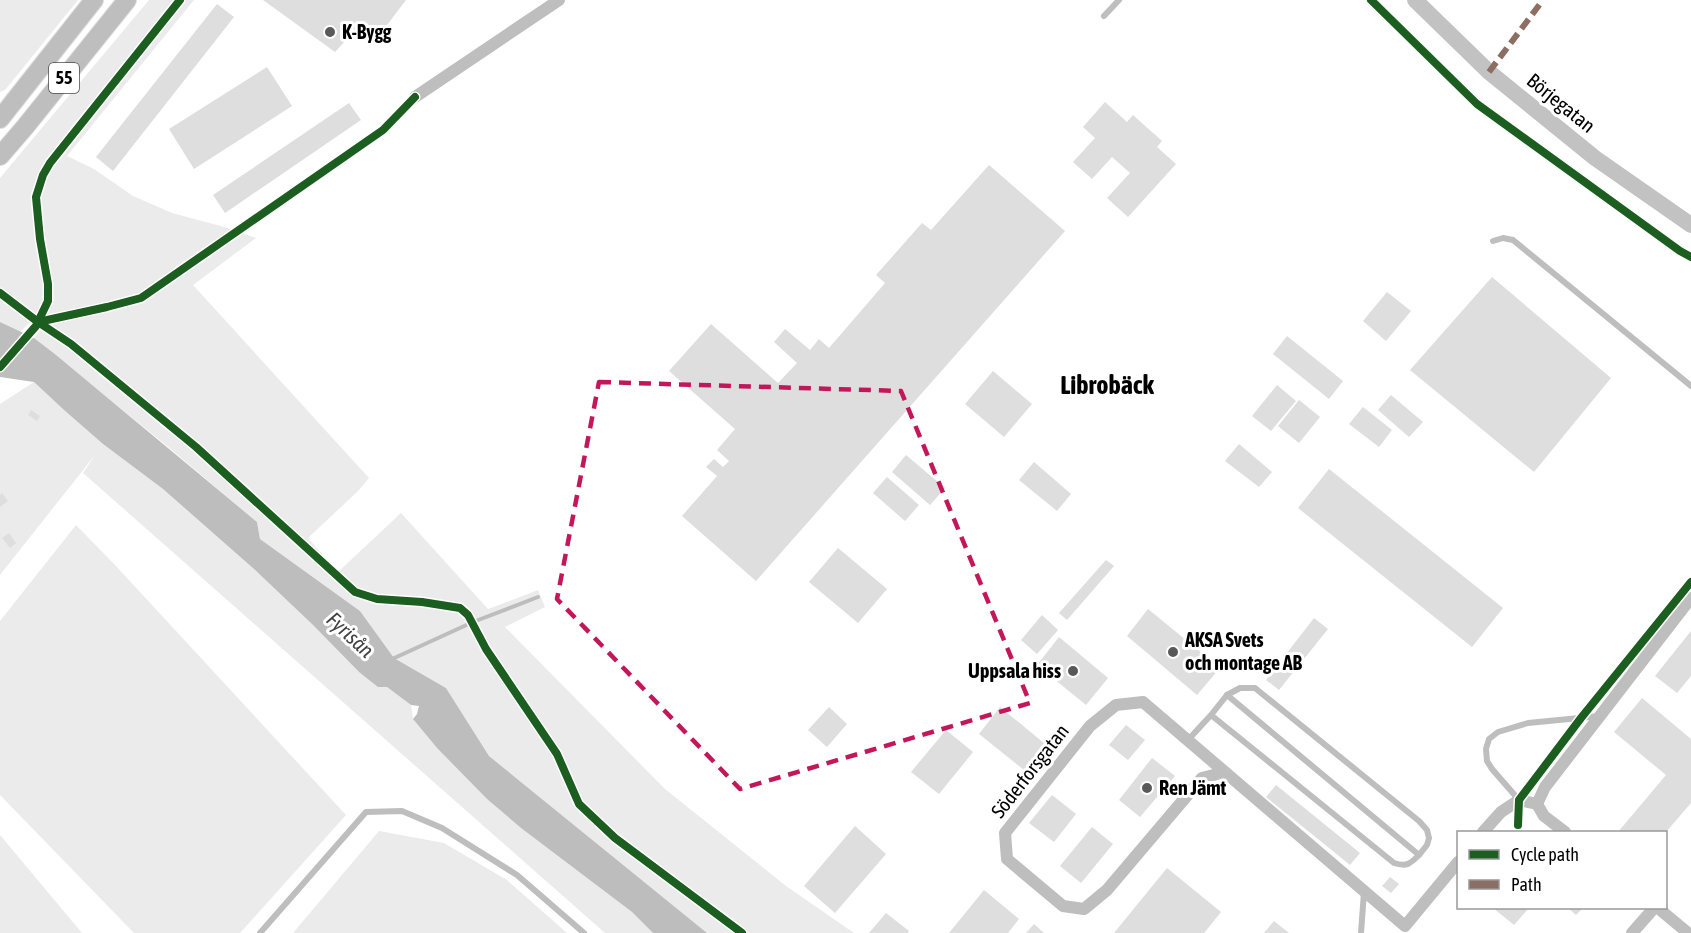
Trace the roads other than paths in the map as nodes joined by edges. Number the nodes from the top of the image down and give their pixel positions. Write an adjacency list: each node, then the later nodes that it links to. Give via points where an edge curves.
1 (94, 0): 8 (main road, 55)
2 (127, 0): 9 (main road, 55)
3 (559, 0): 7 (street)
4 (1119, 0): 6 (lane)
5 (1415, 0): 10 (main road, Börjegatan, via 1489,72 1595,158)
6 (1104, 16)
7 (415, 97)
8 (1, 115)
9 (0, 156)
10 (1691, 225)
11 (1493, 241): 12 (lane, via 1513,240)
12 (1691, 386)
13 (1691, 598): 16 (street)
14 (1227, 695): 15 (lane); 23 (lane); 23 (lane, via 1240,688 1255,687 1419,821 1430,838)
15 (1211, 715): 17 (lane); 23 (lane, via 1394,863 1403,866)
16 (1600, 716): 19 (lane, via 1528,723 1498,732 1489,739 1487,761); 20 (street, via 1545,787)
17 (1188, 740): 18 (street, Söderforsgatan); 18 (street, Söderforsgatan, via 1143,702 1116,705 1090,726 1005,833 1007,859 1063,906 1084,909 1107,890 1202,778)
18 (1225, 772): 25 (street, Söderforsgatan)
19 (1519, 800): 20 (street); 21 (street, via 1501,812)
20 (1537, 804): 22 (street, via 1544,816)
21 (1485, 831)
22 (1564, 831)
23 (1419, 855)
24 (1457, 863): 28 (street, Söderforsgatan)
25 (1364, 890): 28 (street, Söderforsgatan); 31 (lane)
26 (1655, 909): 32 (street)
27 (1657, 909): 33 (street)
28 (1402, 930)
29 (260, 933): 30 (lane, via 366,812 402,812 442,828 517,875)
30 (584, 933)
31 (1361, 933)
32 (1632, 933)
33 (1688, 933)

